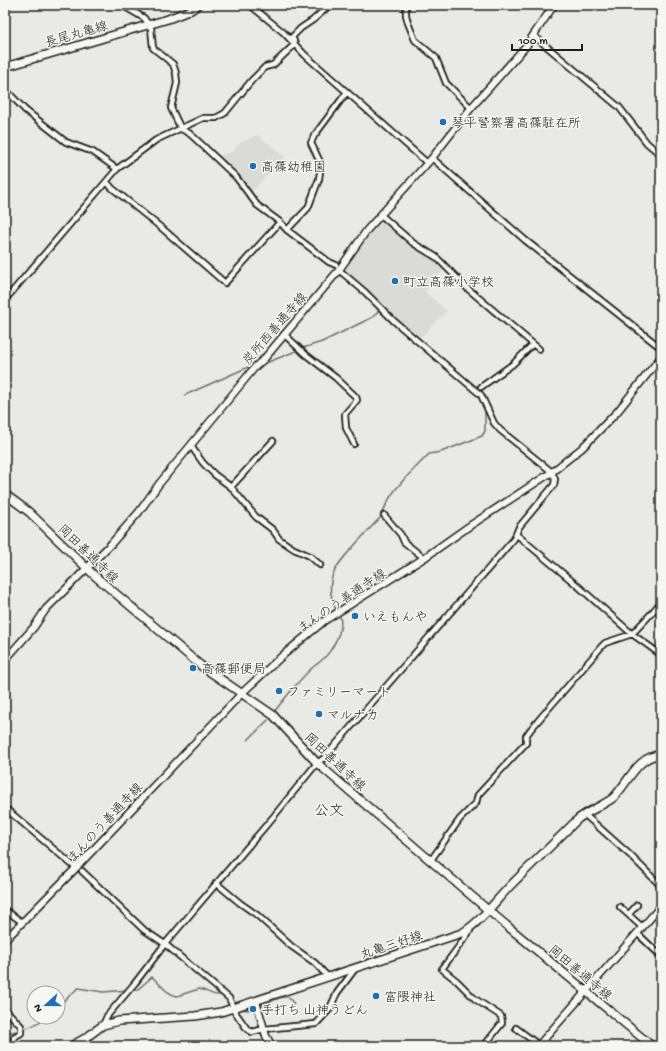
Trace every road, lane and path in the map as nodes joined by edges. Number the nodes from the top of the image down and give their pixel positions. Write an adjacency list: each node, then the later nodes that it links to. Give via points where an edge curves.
1 (122, 5): 7 (street, via 144,18)
2 (198, 5): 7 (main road, 長尾丸亀線, via 191,10)
3 (250, 5): 9 (street)
4 (330, 5): 9 (street, via 292,37)
5 (406, 5): 13 (street, via 408,23 415,40 436,58 446,83)
6 (553, 5): 8 (main road, 炭所西善通寺線)
7 (148, 24): 10 (main road, 長尾丸亀線); 14 (street, via 153,48 173,64 176,73 177,83 170,108)
8 (533, 35): 13 (main road, 炭所西善通寺線); 15 (street, via 619,107 643,138)
9 (295, 44): 12 (street); 14 (street, via 273,66 265,67 225,113 216,118 203,118)
10 (5, 67)
11 (5, 89): 18 (street, via 25,110 66,142 93,152)
12 (347, 92): 17 (street); 22 (street, via 314,136 311,143 321,164 319,179 308,208)
13 (471, 108): 16 (main road, 炭所西善通寺線)
14 (181, 129): 18 (street, via 156,140); 21 (street, via 189,133 236,177 257,205)
15 (661, 155)
16 (432, 158): 20 (main road, 炭所西善通寺線); 27 (street, via 525,240)
17 (425, 161)
18 (117, 169): 19 (street)
19 (106, 182): 21 (street, via 225,283); 24 (street)
20 (381, 215): 23 (main road, 炭所西善通寺線); 26 (street, via 413,243 436,257 467,288)
21 (280, 222): 22 (street)
22 (287, 230): 23 (street)
23 (337, 267): 25 (main road, 炭所西善通寺線); 34 (street, via 394,321 481,395 500,430)
24 (5, 300)
25 (284, 334): 32 (street, via 356,397 357,400 345,414 346,428); 33 (main road, 炭所西善通寺線)
26 (534, 344): 28 (street); 30 (street, via 513,364)
27 (661, 348)
28 (539, 349)
29 (661, 356): 34 (main road, まんのう善通寺線, via 617,412 582,448)
30 (481, 387)
31 (273, 442): 35 (street)
32 (354, 444)
33 (191, 446): 35 (street, via 203,463); 41 (main road, 炭所西善通寺線, via 139,512)
34 (552, 472): 38 (street, via 554,485 519,527); 39 (main road, まんのう善通寺線)
35 (231, 487): 40 (street, via 248,509 273,530 279,539 310,556)
36 (5, 494): 41 (main road, 岡田善通寺線, via 40,522)
37 (384, 516): 39 (street, via 404,542)
38 (517, 535): 43 (street); 48 (street)
39 (424, 558): 46 (main road, まんのう善通寺線, via 324,621)
40 (320, 565)
41 (86, 568): 45 (main road, 炭所西善通寺線, via 46,609); 46 (main road, 岡田善通寺線, via 200,666)
42 (661, 602): 43 (street)
43 (632, 634): 44 (street); 51 (street, via 602,646 531,729 526,736 526,743 478,795 476,803 460,819)
44 (661, 655)
45 (5, 660)
46 (242, 693): 48 (main road, 岡田善通寺線, via 273,715); 52 (main road, まんのう善通寺線)
47 (661, 755): 50 (main road, 丸亀三好線, via 642,762 613,797)
48 (317, 763): 51 (main road, 岡田善通寺線); 54 (street)
49 (5, 808): 52 (street)
50 (584, 814): 55 (street); 60 (main road, 丸亀三好線)
51 (431, 860): 60 (main road, 岡田善通寺線)
52 (76, 868): 62 (main road, まんのう善通寺線)
53 (82, 871): 67 (street, via 144,930)
54 (216, 883): 67 (street); 70 (street, via 315,963)
55 (661, 886)
56 (637, 905): 61 (street)
57 (661, 906): 63 (main road)
58 (620, 907): 61 (street)
59 (5, 910): 62 (street)
60 (488, 910): 64 (main road, 丸亀三好線); 71 (main road, 岡田善通寺線)
61 (629, 914): 63 (street)
62 (22, 922): 66 (main road, まんのう善通寺線)
63 (642, 927): 65 (main road)
64 (470, 928): 69 (main road, 丸亀三好線, via 450,938); 82 (street, via 442,969 475,999 501,1016 502,1023)
65 (636, 933): 68 (street); 71 (main road)
66 (5, 940)
67 (165, 944): 73 (street, via 229,998); 75 (street)
68 (661, 956)
69 (356, 968): 70 (main road, 丸亀三好線); 77 (street, via 337,993 329,1010 316,1024)
70 (328, 977): 72 (main road, 丸亀三好線)
71 (586, 991): 83 (main road); 84 (main road, 岡田善通寺線)
72 (257, 1005): 73 (main road, 丸亀三好線); 77 (main road)
73 (233, 1008): 75 (main road, 丸亀三好線, via 207,1015 119,1021); 77 (street, via 247,1029 252,1032)
74 (5, 1009): 79 (street, via 21,1026 21,1033 14,1037)
75 (102, 1025): 80 (main road, 丸亀三好線)
76 (516, 1028): 83 (street)
77 (264, 1029): 81 (main road)
78 (661, 1043): 85 (street)
79 (16, 1046)
80 (71, 1046)
81 (272, 1046)
82 (484, 1046)
83 (539, 1046)
84 (652, 1046)
85 (659, 1046)

